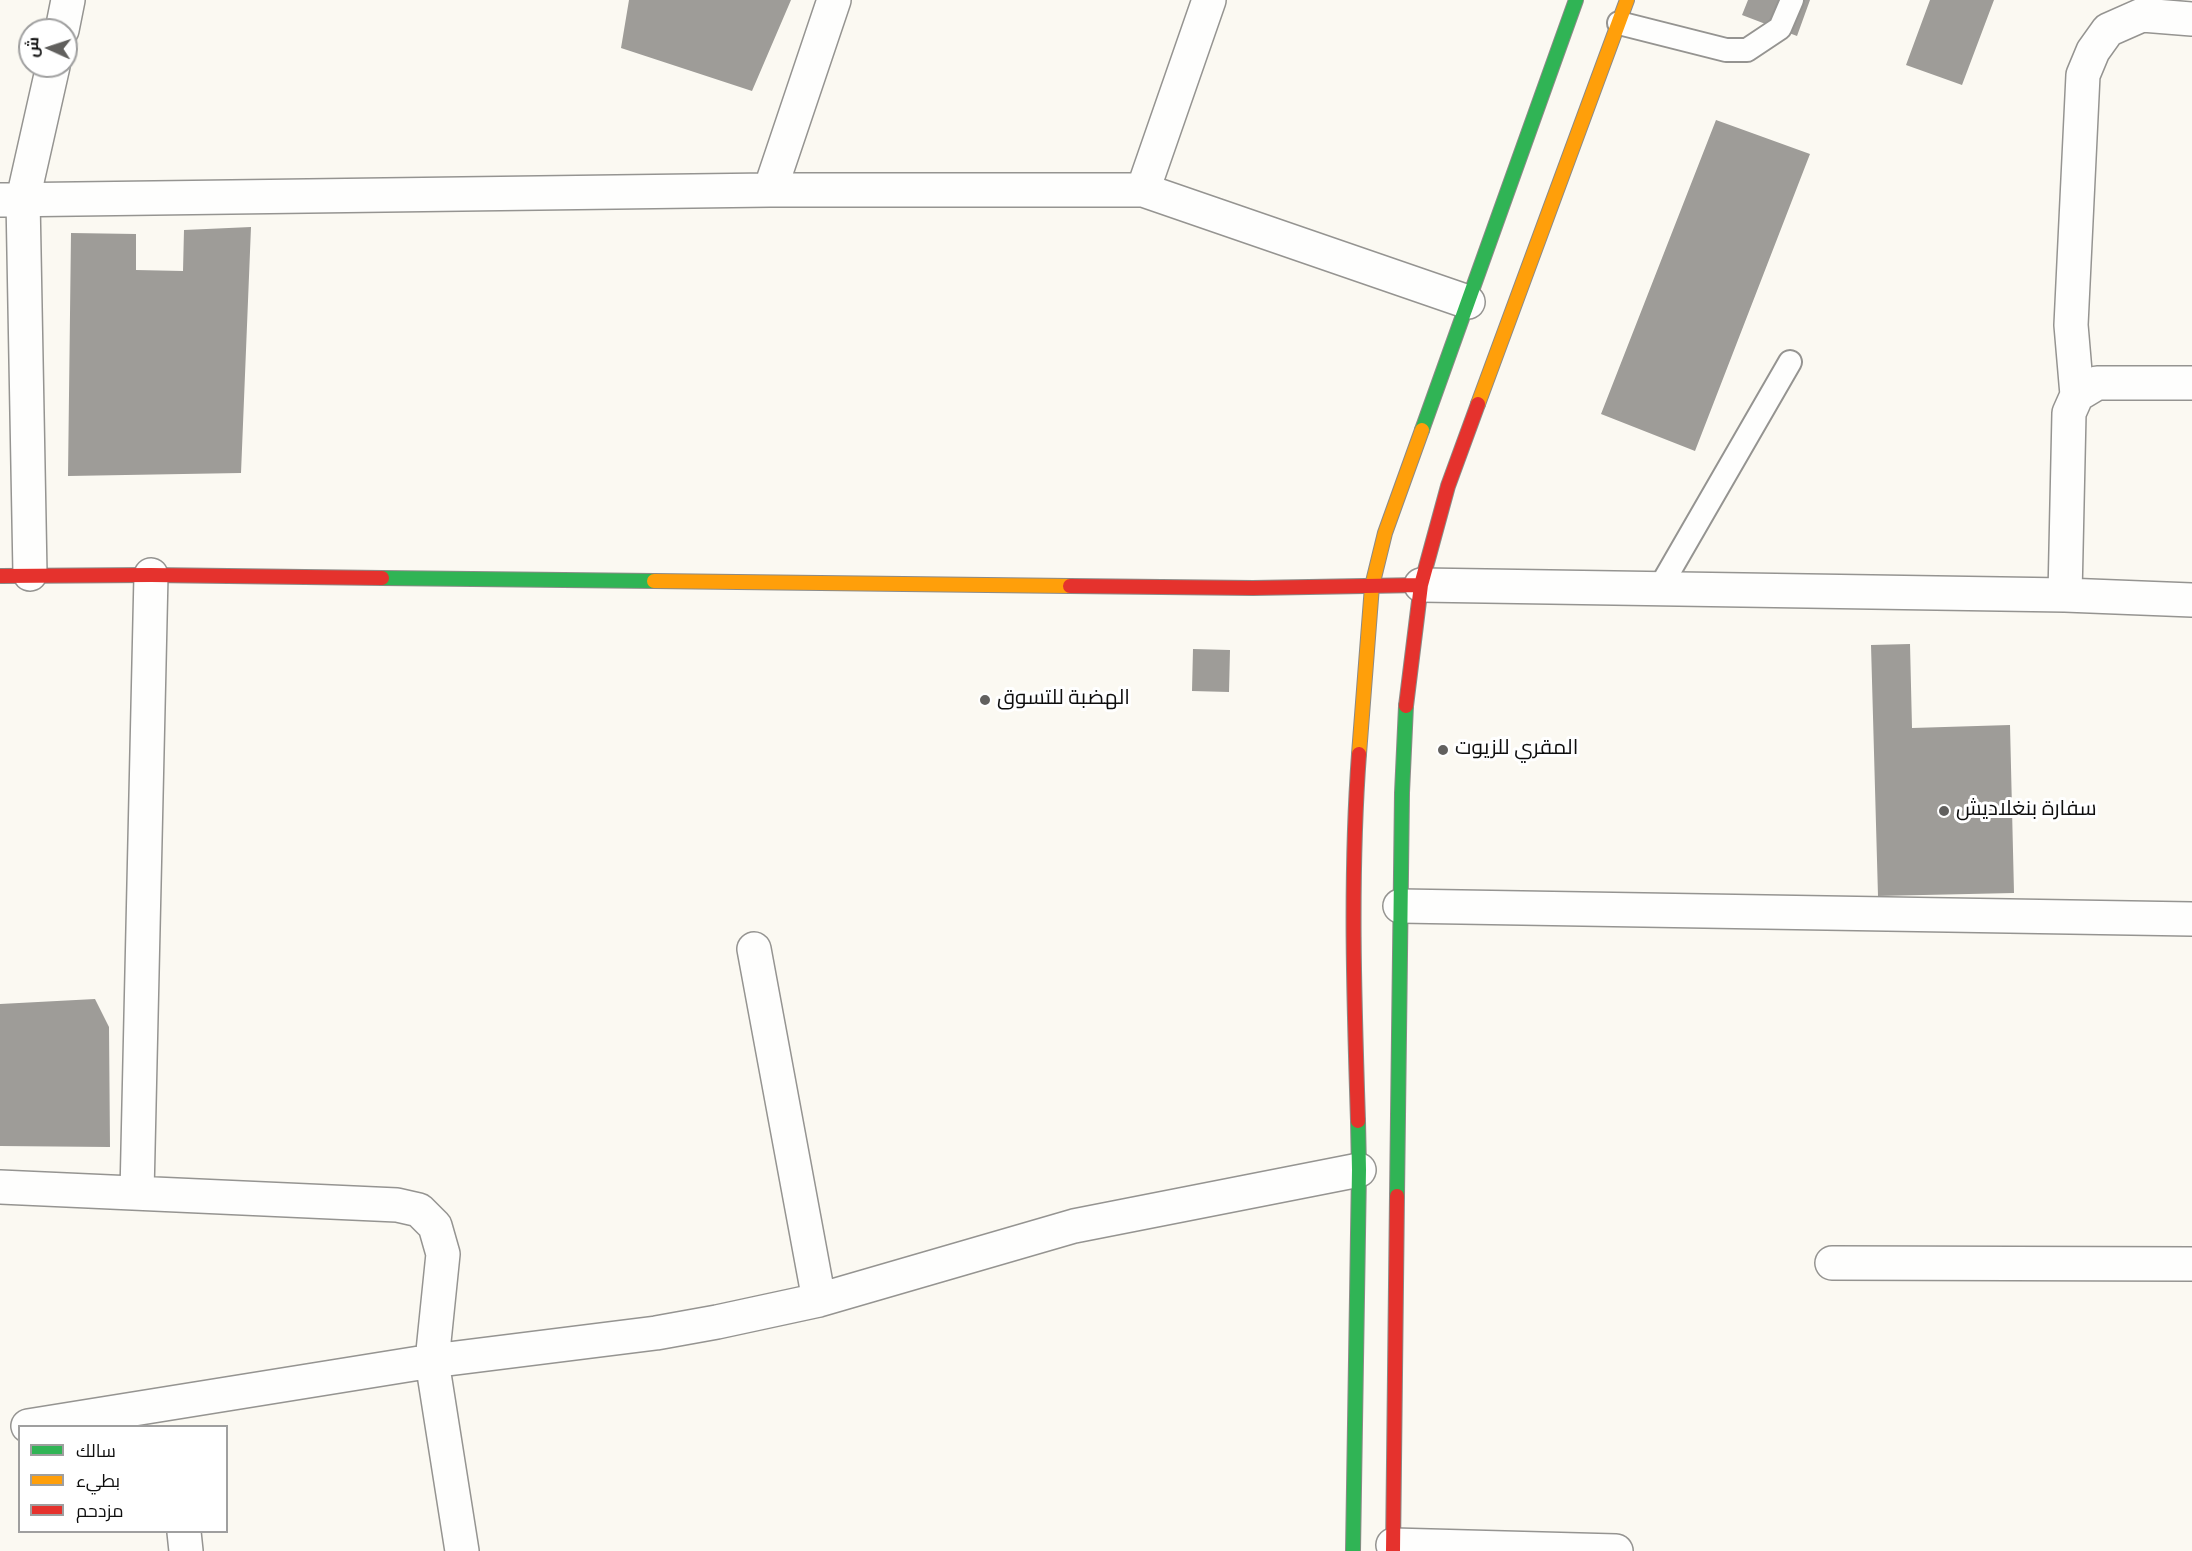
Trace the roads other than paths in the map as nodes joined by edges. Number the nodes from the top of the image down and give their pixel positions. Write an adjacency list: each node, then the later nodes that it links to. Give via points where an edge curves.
1 (68, 0): 7 (street)
2 (834, 0): 11 (street)
3 (1209, 0): 12 (street)
4 (1576, 0): 14 (main road)
5 (1627, 0): 9 (main road)
6 (1792, 0): 9 (lane, via 1780,28 1747,50 1726,50)
7 (64, 18)
8 (2192, 19): 17 (street, via 2142,15 2108,30 2083,75 2071,326)
9 (1618, 23): 20 (main road, via 1448,486)
10 (49, 78): 13 (street)
11 (770, 190): 12 (street); 13 (street)
12 (1143, 190): 14 (street)
13 (12, 200): 18 (street)
14 (1468, 302): 21 (main road, via 1386,533)
15 (1790, 362): 22 (lane)
16 (2192, 383): 17 (street, via 2097,383)
17 (2077, 394): 23 (street, via 2069,413)
18 (15, 575): 19 (main road)
19 (151, 575): 21 (main road, via 1241,588); 30 (street)
20 (1421, 585): 21 (main road); 22 (street); 25 (main road, via 1407,693)
21 (1372, 586): 28 (main road, via 1355,806 1353,970)
22 (1659, 589): 23 (street)
23 (2065, 595): 24 (street)
24 (2192, 600)
25 (1400, 906): 26 (street); 40 (main road)
26 (2192, 919)
27 (754, 950): 33 (street)
28 (1359, 1170): 33 (street, via 1074,1226); 43 (main road)
29 (0, 1187): 30 (street)
30 (137, 1193): 34 (street, via 397,1204 420,1210 435,1226 443,1254)
31 (1832, 1263): 32 (street)
32 (2192, 1264)
33 (819, 1300): 34 (street, via 656,1333)
34 (432, 1360): 35 (street); 42 (street)
35 (173, 1415): 36 (street)
36 (41, 1425)
37 (18, 1428): 38 (street)
38 (0, 1431)
39 (184, 1533): 41 (street)
40 (1393, 1548): 44 (street)
41 (186, 1551)
42 (462, 1551)
43 (1353, 1551)
44 (1616, 1551)

